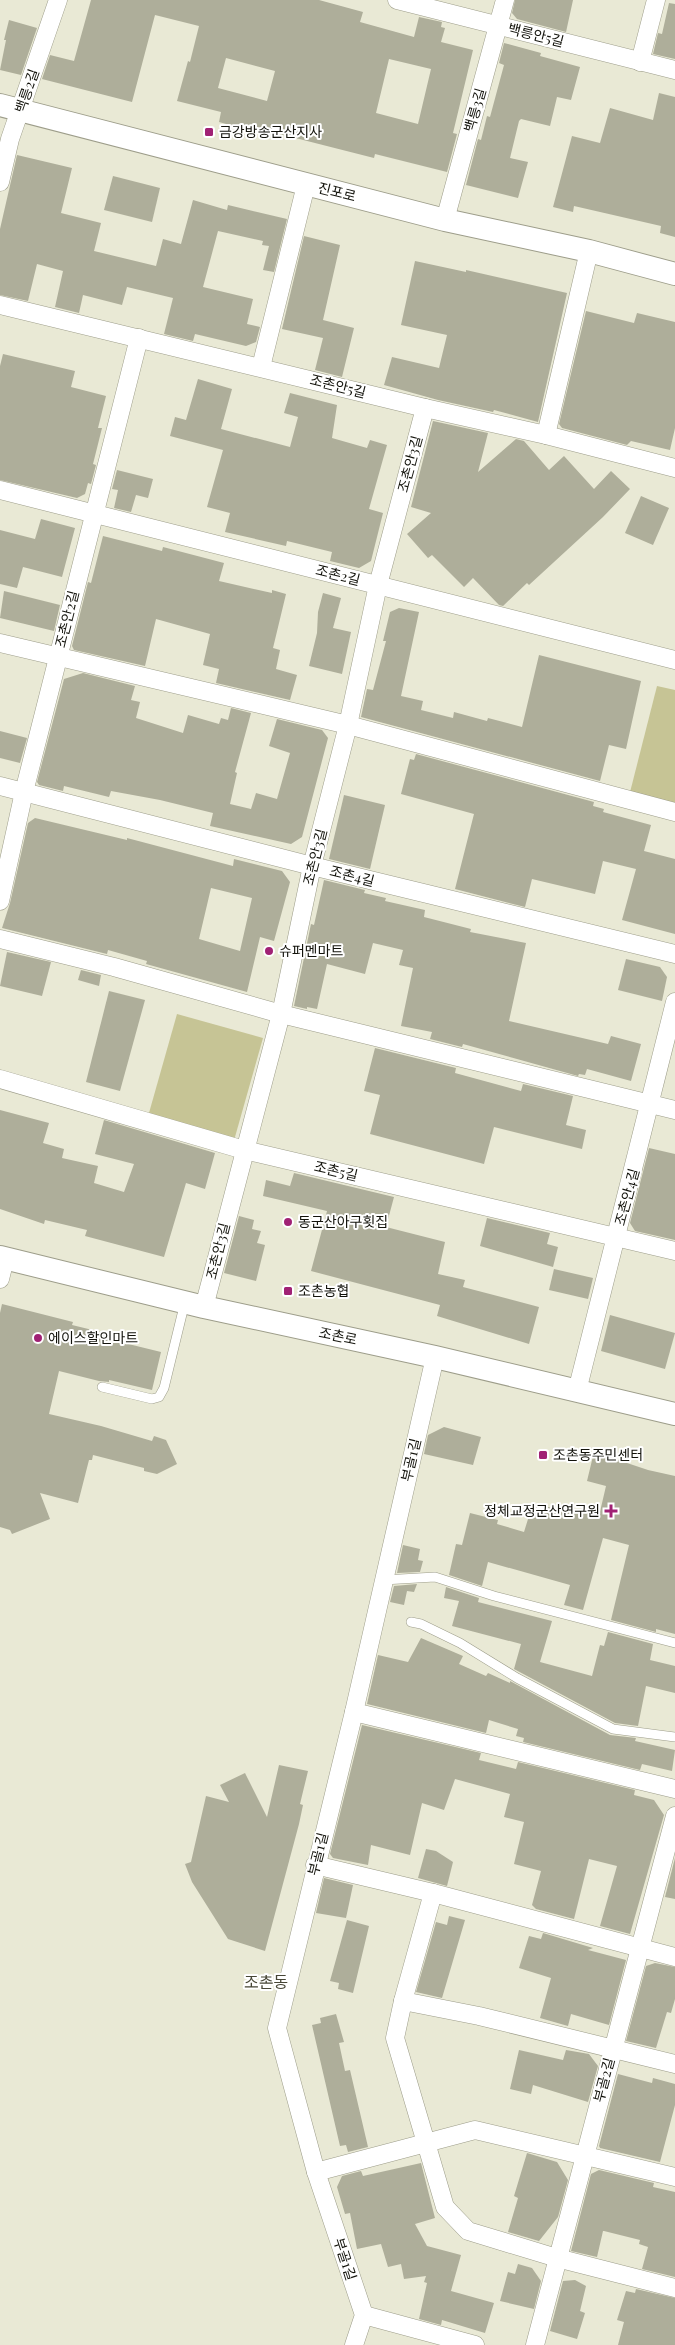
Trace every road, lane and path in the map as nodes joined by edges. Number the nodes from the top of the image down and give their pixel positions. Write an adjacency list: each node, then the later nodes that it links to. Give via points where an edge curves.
1 (58, 0): 8 (street, 백릉2길)
2 (505, 0): 5 (street, 백릉3길)
3 (656, 0): 6 (street)
4 (407, 1): 5 (street, 백릉안5길)
5 (499, 25): 6 (street, 백릉안5길); 11 (street, 백릉3길)
6 (640, 62): 7 (street, 백릉안5길)
7 (675, 70)
8 (10, 108): 9 (street, 백릉2길, via 10,139); 10 (street, 진포로)
9 (0, 182)
10 (306, 184): 11 (street, 진포로); 16 (street)
11 (444, 220): 12 (street, 진포로)
12 (589, 251): 13 (street, 진포로); 18 (street)
13 (675, 274)
14 (0, 305): 15 (street, 조촌안5길)
15 (139, 338): 16 (street, 조촌안5길); 21 (street, 조촌안2길)
16 (261, 367): 17 (street, 조촌안5길)
17 (425, 408): 18 (street, 조촌안5길); 22 (street, 조촌안3길)
18 (546, 435): 19 (street, 조촌안5길)
19 (675, 468)
20 (0, 490): 21 (street, 조촌2길)
21 (93, 514): 22 (street, 조촌2길); 24 (street, 조촌안2길)
22 (378, 585): 25 (street, 조촌2길); 26 (street, 조촌안3길)
23 (0, 643): 24 (street)
24 (58, 657): 26 (street); 28 (street, 조촌안2길)
25 (675, 660)
26 (348, 726): 29 (street); 30 (street, 조촌안3길)
27 (0, 786): 28 (street, 조촌4길)
28 (24, 792): 30 (street, 조촌4길); 31 (street, 조촌안2길)
29 (675, 812)
30 (312, 866): 33 (street, 조촌4길); 35 (street, 조촌안3길)
31 (0, 901)
32 (0, 939): 35 (street)
33 (675, 954)
34 (675, 1002): 37 (street, 조촌안4길)
35 (281, 1014): 37 (street); 39 (street, 조촌안3길)
36 (0, 1079): 39 (street, 조촌5길)
37 (651, 1104): 38 (street); 40 (street, 조촌안4길)
38 (675, 1110)
39 (244, 1150): 40 (street, 조촌5길); 43 (street, 조촌안3길)
40 (616, 1236): 41 (street, 조촌5길); 46 (street, 조촌안4길)
41 (675, 1251)
42 (2, 1265): 43 (street, 조촌로)
43 (194, 1304): 44 (street, 조촌로); 45 (lane, via 159,1396 152,1399)
44 (435, 1357): 46 (street, 조촌로); 48 (street, 부골1길)
45 (102, 1387)
46 (577, 1391): 47 (street, 조촌로)
47 (675, 1414)
48 (383, 1580): 50 (lane, via 434,1577); 51 (street, 부골1길)
49 (410, 1622): 52 (lane, via 422,1624 460,1643 517,1678 613,1729)
50 (675, 1643)
51 (354, 1712): 53 (street); 55 (street, 부골1길)
52 (675, 1738)
53 (675, 1789)
54 (675, 1816): 57 (street, 부골2길)
55 (315, 1865): 56 (street); 64 (street, 부골1길, via 277,2028)
56 (433, 1893): 57 (street); 59 (street)
57 (641, 1947): 58 (street); 60 (street, 부골2길)
58 (675, 1957)
59 (403, 2001): 60 (street); 62 (street, via 395,2038)
60 (613, 2048): 61 (street); 63 (street, 부골2길)
61 (675, 2064)
62 (424, 2142): 63 (street, via 475,2130); 64 (street); 66 (street, via 445,2207 468,2231)
63 (584, 2156): 65 (street); 66 (street, 부골2길)
64 (316, 2172): 68 (street, 부골1길)
65 (675, 2177)
66 (557, 2258): 67 (street); 71 (street, 부골2길)
67 (675, 2288)
68 (364, 2315): 69 (street); 70 (street)
69 (354, 2345)
70 (475, 2345)
71 (535, 2345)

